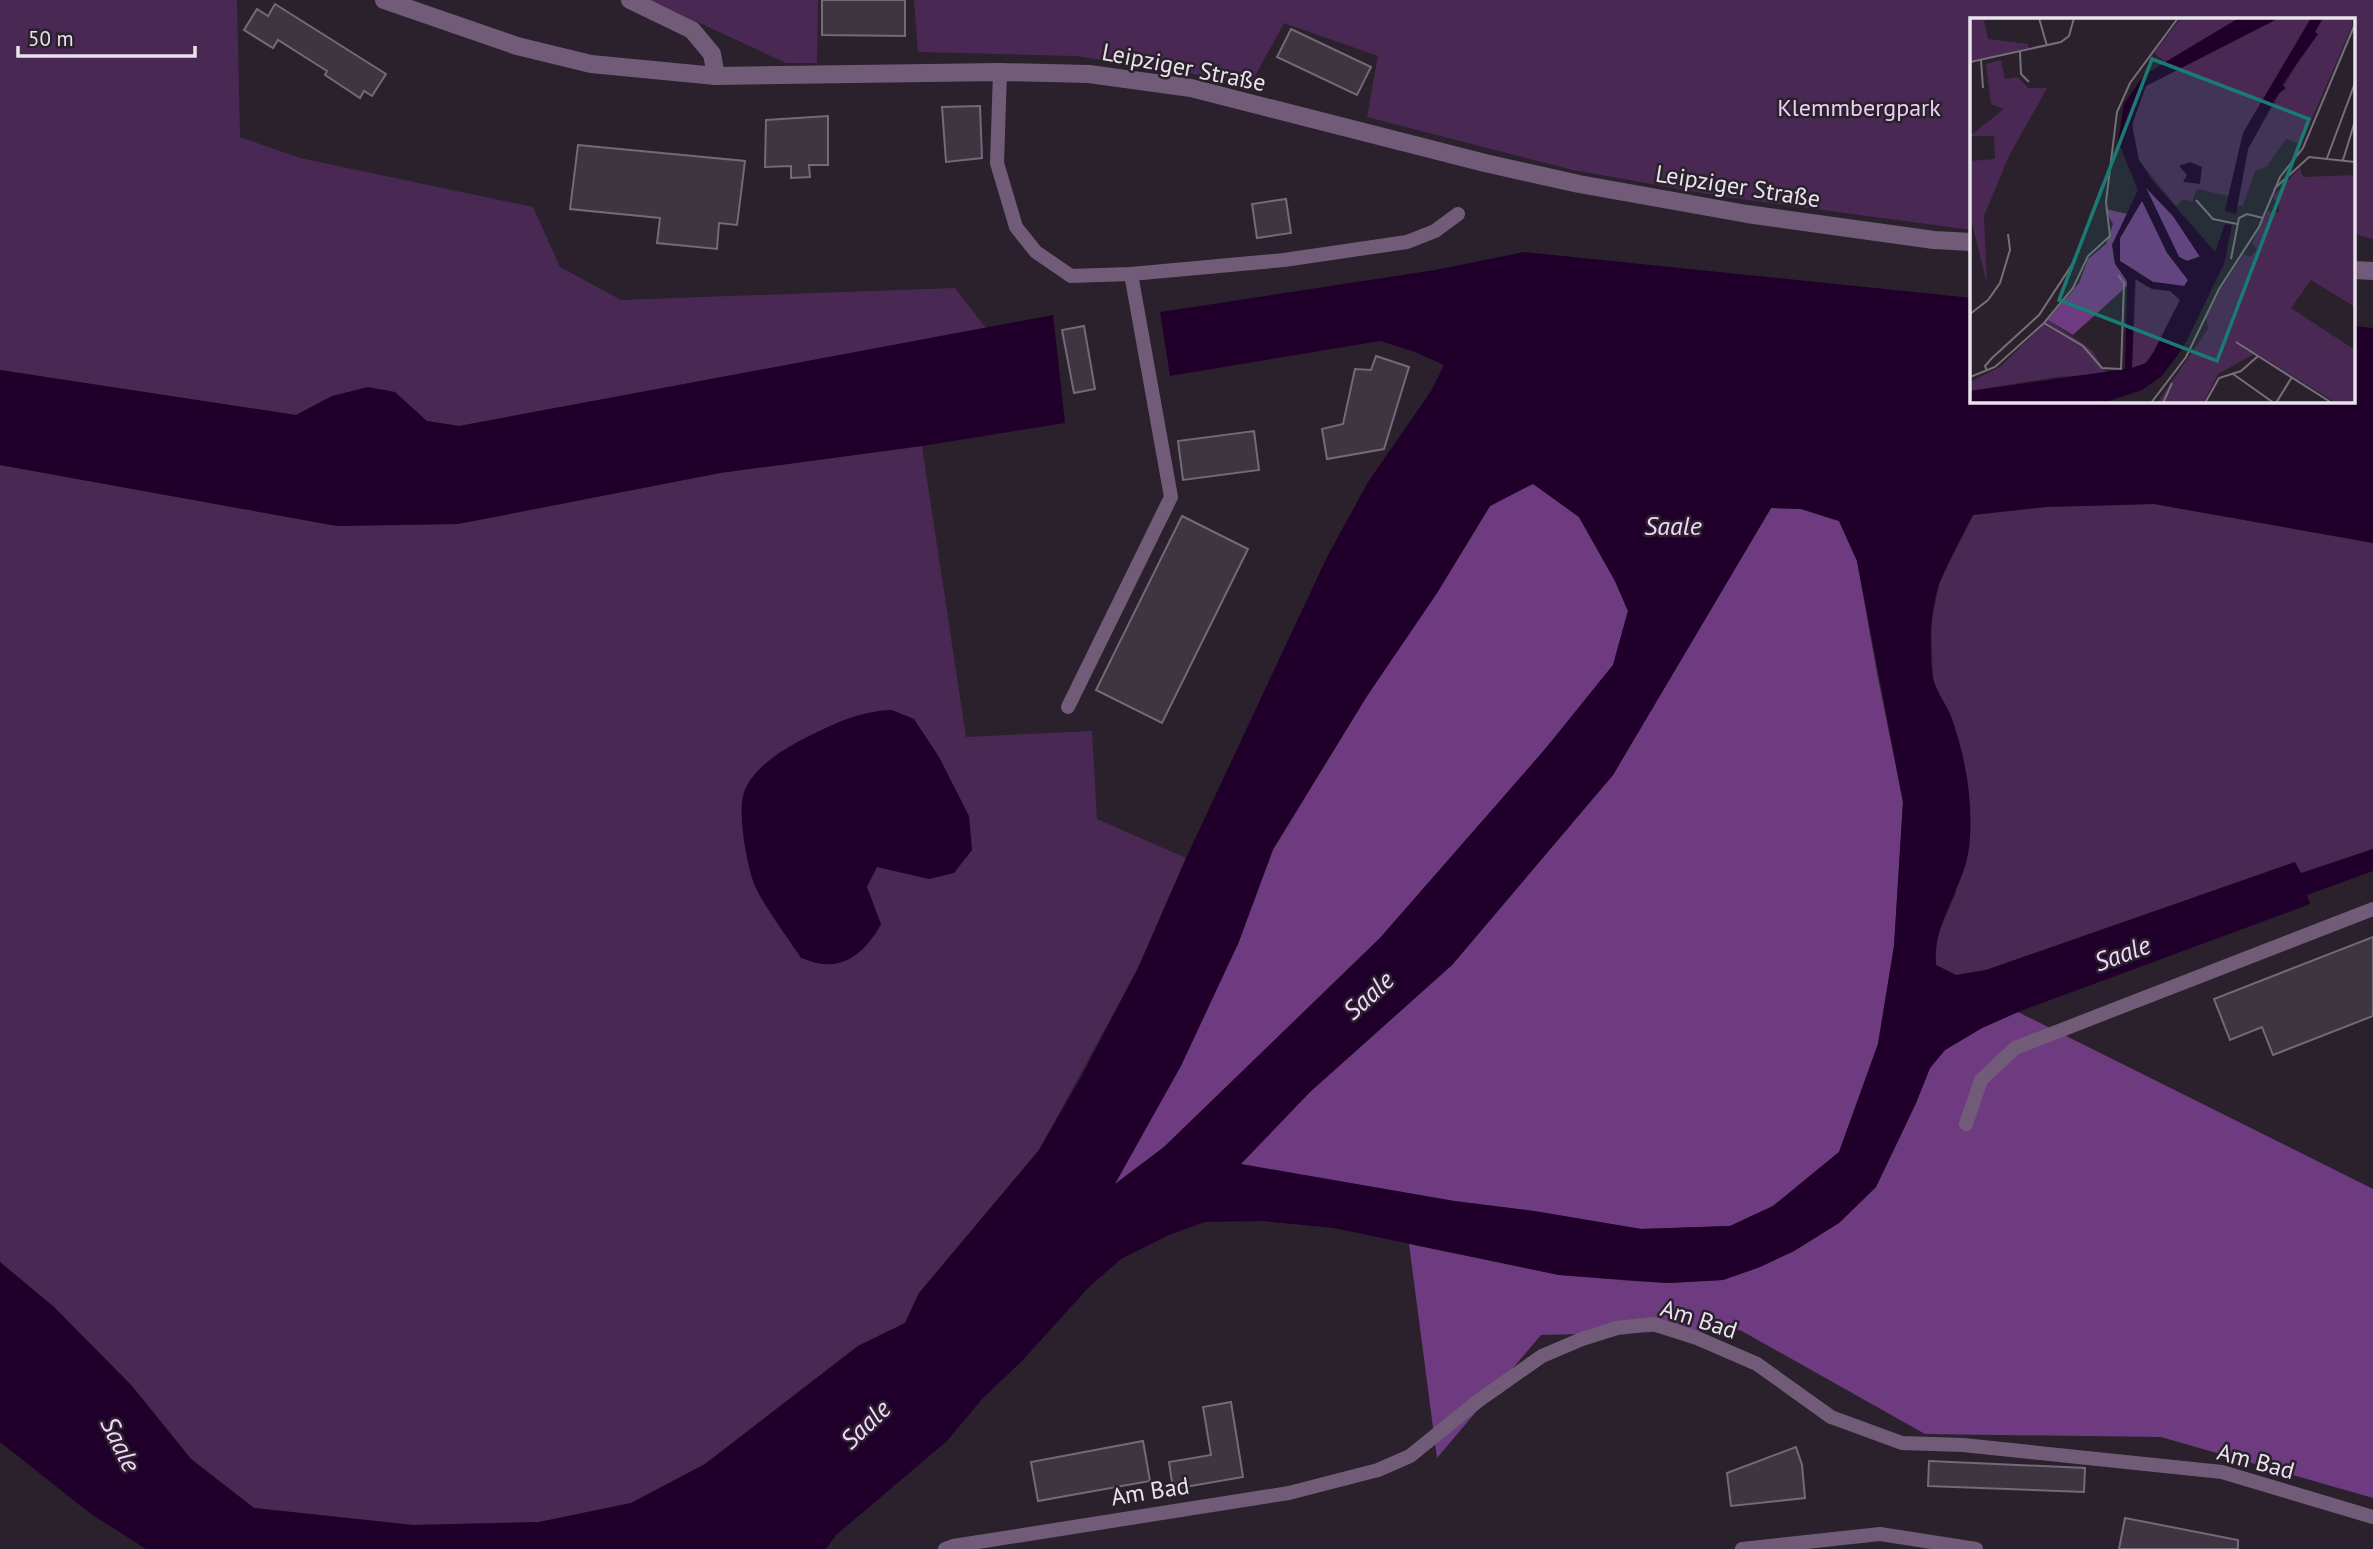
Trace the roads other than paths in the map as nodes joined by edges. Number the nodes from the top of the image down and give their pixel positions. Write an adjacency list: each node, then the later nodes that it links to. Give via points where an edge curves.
1 (384, 0): 4 (street, Leipziger Straße, via 517,46 592,64)
2 (630, 0): 4 (street, via 692,30 712,54)
3 (1000, 72): 4 (street, Leipziger Straße); 6 (street, Leipziger Straße, via 1090,74 1191,88 1579,184 1747,214); 7 (lane, via 997,163 1016,227 1036,252 1071,276)
4 (716, 76)
5 (1458, 214): 7 (lane, via 1435,231 1407,242 1284,260)
6 (1970, 243)
7 (1131, 274): 8 (lane, via 1171,497)
8 (1069, 707)
9 (2373, 909): 10 (lane, via 2015,1048 1981,1080)
10 (1966, 1124)
11 (2373, 1517): 12 (lane, Am Bad, via 2222,1472 1963,1445 1902,1443 1830,1418 1757,1364 1653,1324 1617,1328 1542,1356 1410,1456 1378,1471 1289,1493)
12 (946, 1549)
13 (1742, 1549): 14 (lane, via 1881,1534)
14 (1976, 1549)

